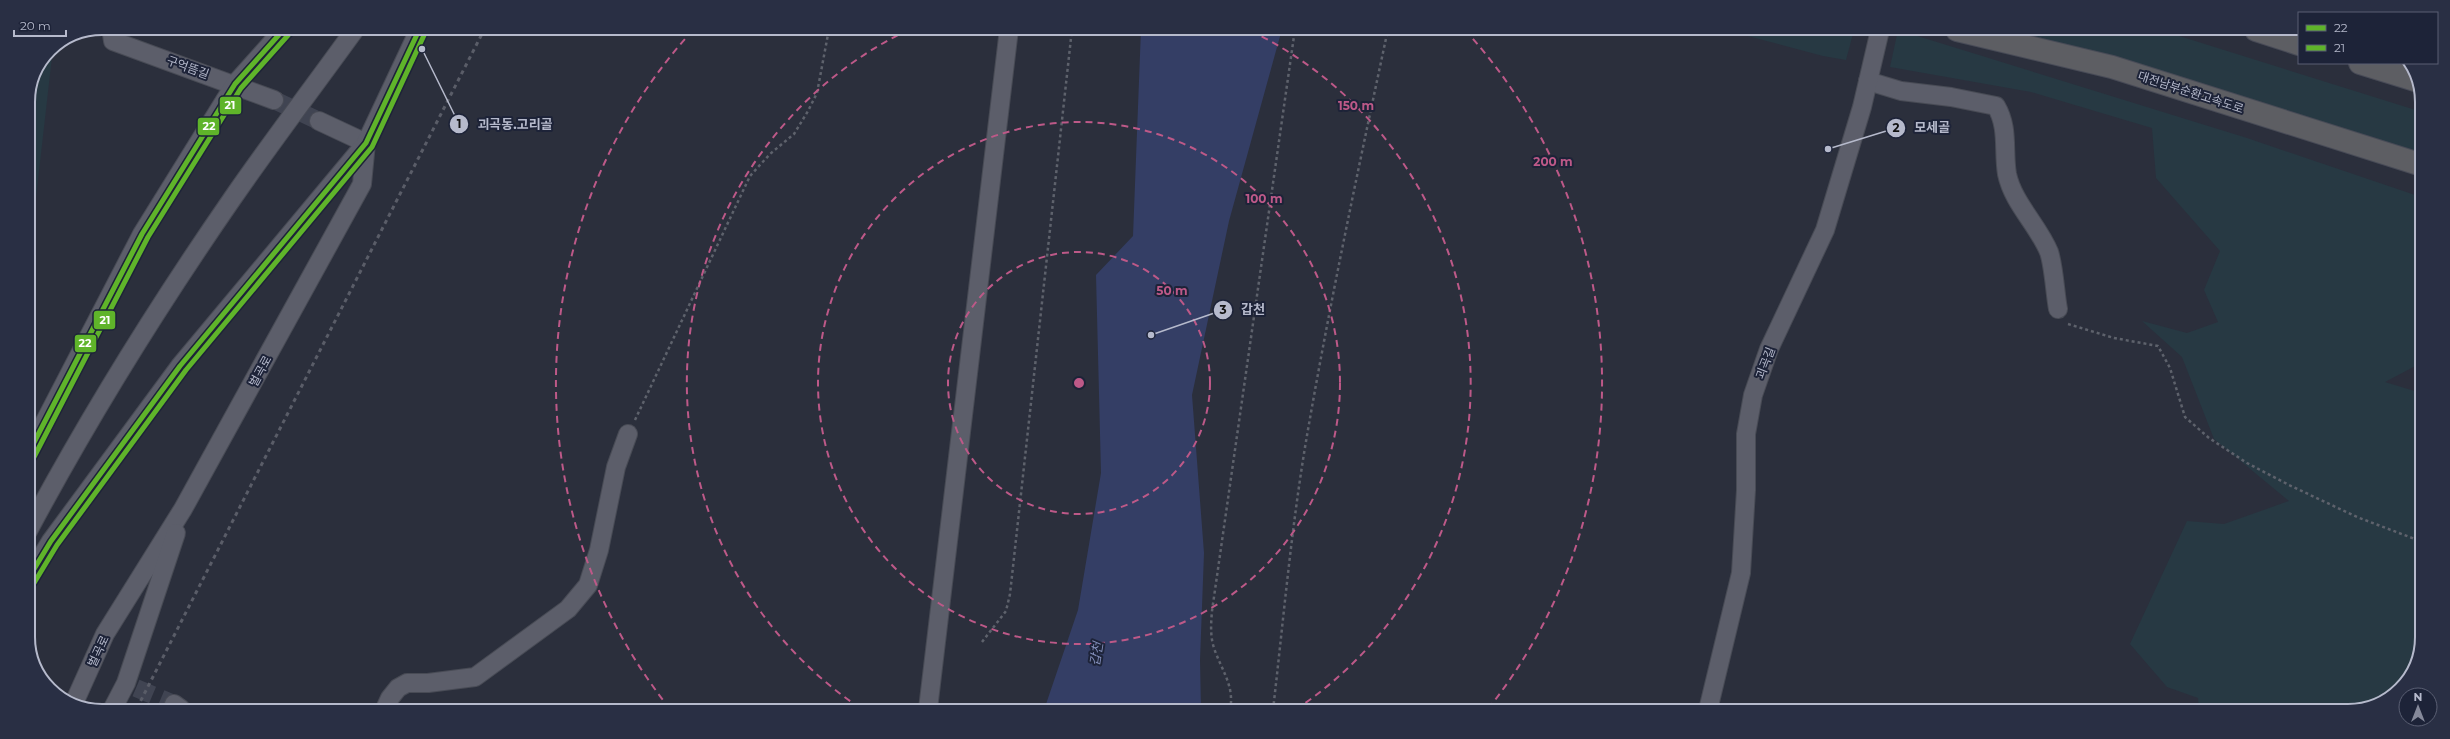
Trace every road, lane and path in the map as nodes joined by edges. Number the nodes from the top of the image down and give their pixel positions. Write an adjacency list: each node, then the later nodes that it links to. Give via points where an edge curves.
1 (113, 35): 17 (street, 구억뜸길, via 114,41)
2 (279, 35): 17 (street)
3 (351, 35): 26 (street, via 232,199 142,335)
4 (417, 35): 20 (street, 벌곡로)
5 (828, 35): 23 (path, via 817,93 808,112 794,134 770,154 750,176)
6 (1009, 35): 33 (street)
7 (1071, 35): 29 (path, via 1010,594 1006,611)
8 (1294, 35): 34 (path, via 1210,630 1214,648 1231,687)
9 (1387, 35): 35 (path, via 1349,210 1308,424)
10 (1879, 35): 16 (street, 괴곡길)
11 (1978, 35): 21 (highway, 대전남부순환고속도로, via 2112,67)
12 (2271, 35): 13 (highway)
13 (2298, 44)
14 (2363, 64): 15 (highway)
15 (2411, 79)
16 (1868, 81): 22 (street, via 1901,92 1951,97 1996,106 2006,131 2007,174 2014,193 2041,235 2049,254); 36 (street, 괴곡길, via 1825,230 1770,349 1753,395 1746,434 1746,490 1741,573)
17 (235, 84): 18 (street, 구억뜸길); 24 (street, via 142,234)
18 (274, 100)
19 (319, 121): 20 (street)
20 (366, 142): 25 (street, 벌곡로, via 362,184); 28 (street, via 180,366 51,541)
21 (2415, 163)
22 (2058, 309): 27 (path, via 2068,324 2087,331 2158,346 2170,368 2185,418 2209,438 2247,463 2357,517)
23 (628, 434): 32 (street, via 616,467 599,550 588,585 568,609 475,677 407,683 398,688)
24 (35, 440)
25 (183, 509): 30 (street, 벌곡로, via 106,634); 31 (street, via 131,685)
26 (35, 518)
27 (2415, 539)
28 (35, 567)
29 (982, 642)
30 (76, 699)
31 (116, 704)
32 (387, 704)
33 (929, 704)
34 (1230, 704)
35 (1274, 704)
36 (1709, 704)

